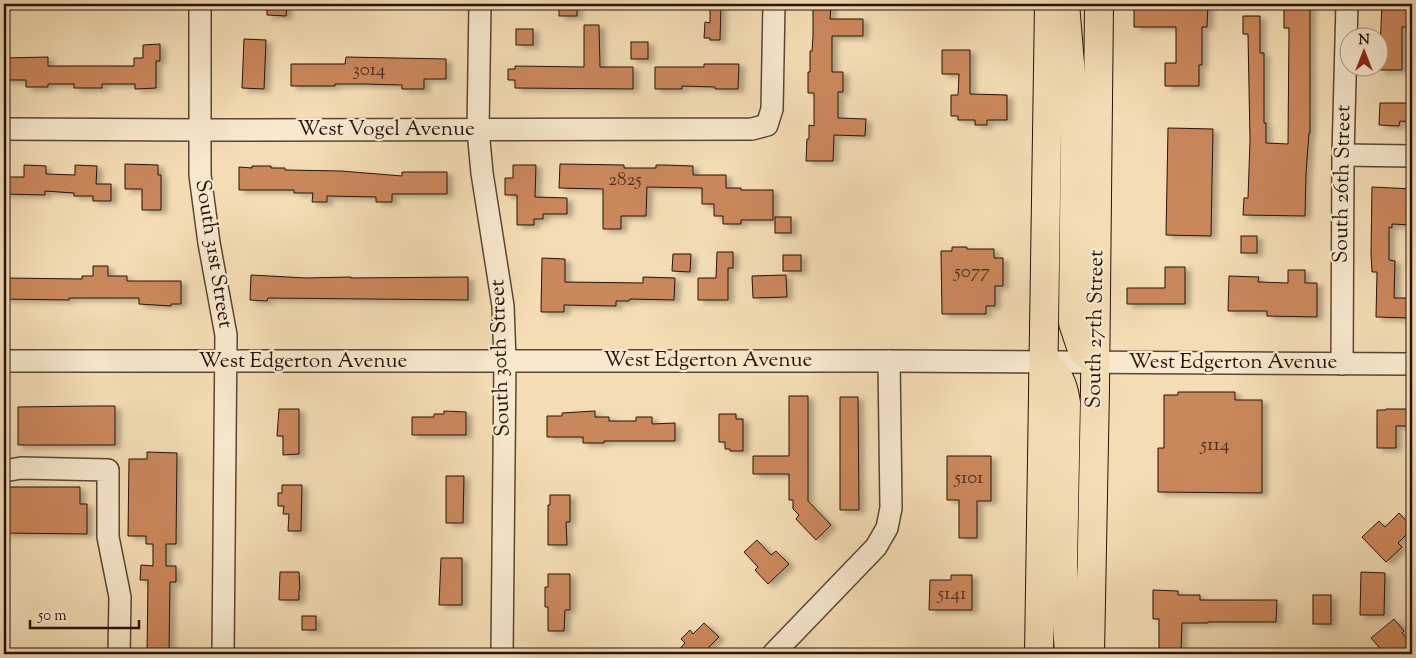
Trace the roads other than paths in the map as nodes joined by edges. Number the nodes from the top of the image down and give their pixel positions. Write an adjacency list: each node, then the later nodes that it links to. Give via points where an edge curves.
1 (200, 4): 9 (street, South 31st Street)
2 (480, 4): 10 (street, South 30th Street)
3 (774, 4): 10 (street, West Vogel Avenue, via 772,109 767,125 752,129)
4 (1049, 4): 17 (main road)
5 (1065, 4): 18 (main road, via 1075,123 1073,323 1082,350)
6 (1099, 4): 18 (main road, South 27th Street)
7 (1347, 4): 11 (street, South 26th Street)
8 (4, 129): 9 (street, West Vogel Avenue)
9 (199, 130): 10 (street, West Vogel Avenue); 16 (street, South 31st Street, via 200,175 226,335)
10 (478, 130): 14 (street, South 30th Street, via 503,306)
11 (1343, 155): 12 (street); 19 (street, South 26th Street)
12 (1412, 156)
13 (4, 361): 16 (street, West Edgerton Avenue)
14 (505, 361): 15 (street, West Edgerton Avenue); 16 (street, West Edgerton Avenue); 24 (street, South 30th Street)
15 (889, 361): 17 (street, West Edgerton Avenue); 25 (street, via 891,508 887,528 876,547)
16 (226, 362): 23 (street, South 31st Street)
17 (1044, 362): 18 (street, West Edgerton Avenue); 26 (main road); 27 (main road, via 1057,374 1066,403 1063,566)
18 (1096, 362): 19 (street, West Edgerton Avenue); 28 (main road, South 27th Street)
19 (1342, 364): 20 (street, West Edgerton Avenue)
20 (1412, 364)
21 (4, 471): 22 (street, via 21,468 108,470 108,537 120,597)
22 (119, 654)
23 (223, 654)
24 (502, 654)
25 (773, 654)
26 (1039, 654)
27 (1069, 654)
28 (1090, 654)

